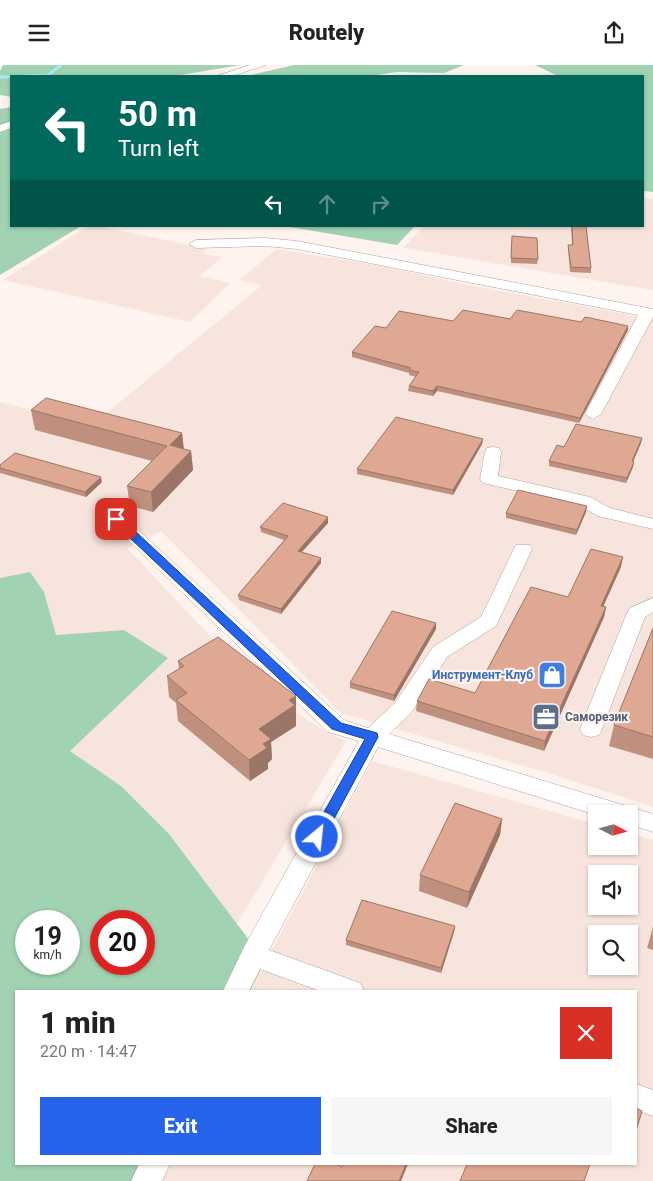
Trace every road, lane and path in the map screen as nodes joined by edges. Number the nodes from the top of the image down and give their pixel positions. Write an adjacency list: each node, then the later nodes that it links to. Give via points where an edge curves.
1 (261, 65): 2 (street)
2 (226, 75)
3 (196, 244): 4 (street, via 265,242 297,245)
4 (650, 313): 5 (street)
5 (593, 414)
6 (493, 452): 8 (street, via 489,479 584,501 604,512)
7 (116, 519): 12 (street, via 336,726)
8 (653, 524)
9 (523, 549): 12 (street, via 489,621 440,653 403,708)
10 (653, 604): 11 (street, via 637,613)
11 (591, 729)
12 (372, 737): 13 (street); 16 (street)
13 (594, 805)
14 (638, 818): 15 (street)
15 (653, 823)
16 (253, 955): 17 (street); 18 (street)
17 (236, 990)
18 (348, 990)
19 (637, 1097): 20 (street)
20 (653, 1103)
21 (154, 1165): 22 (street)
22 (146, 1181)

